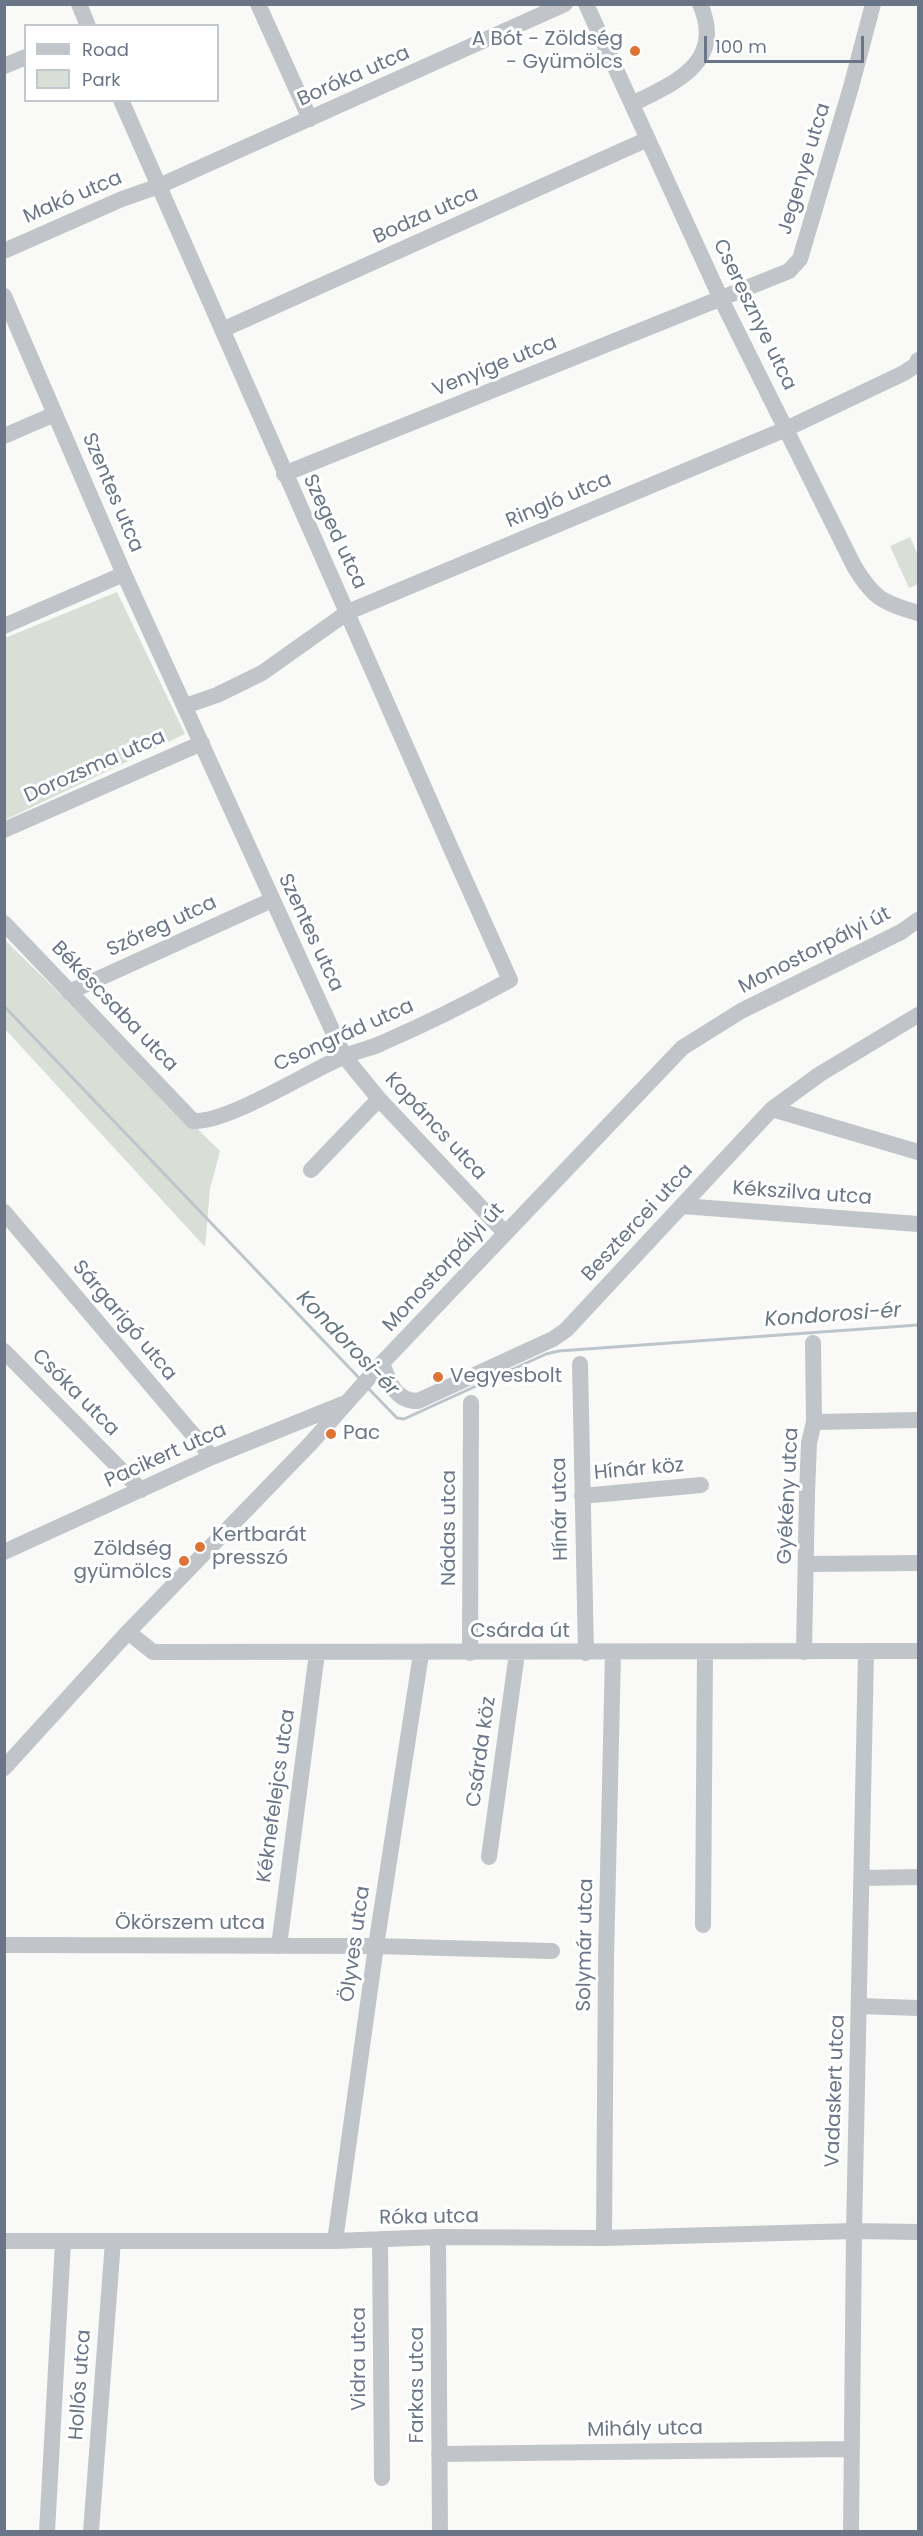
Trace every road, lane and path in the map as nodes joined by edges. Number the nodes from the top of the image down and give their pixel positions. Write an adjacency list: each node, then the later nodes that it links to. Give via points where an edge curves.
1 (79, 4): 7 (street)
2 (258, 4): 12 (street)
3 (565, 4): 12 (street, Boróka utca)
4 (586, 4): 11 (street, Cseresznye utca)
5 (700, 4): 11 (street, via 706,40 697,64 681,80)
6 (873, 4): 17 (street, Jegenye utca, via 800,259 789,271)
7 (87, 24)
8 (24, 58): 9 (street)
9 (4, 66)
10 (122, 102): 14 (street, Szeged utca)
11 (632, 104): 13 (street, Cseresznye utca)
12 (310, 119): 14 (street, Boróka utca)
13 (648, 139): 17 (street, Cseresznye utca); 18 (street, Bodza utca)
14 (159, 186): 15 (street, Makó utca); 18 (street, Szeged utca)
15 (4, 250)
16 (4, 296): 20 (street, Szentes utca)
17 (721, 298): 21 (street, Cseresznye utca); 23 (street, Venyige utca)
18 (222, 330): 23 (street, Szeged utca)
19 (918, 360): 21 (street, Ringló utca, via 904,374)
20 (55, 414): 22 (street); 24 (street, Szentes utca)
21 (786, 429): 25 (street, Ringló utca); 26 (street, Cseresznye utca, via 867,587 884,602)
22 (4, 436)
23 (284, 474): 25 (street, Szeged utca)
24 (124, 574): 27 (street); 28 (street, Szentes utca)
25 (348, 612): 28 (street, via 262,673); 34 (street, Szeged utca)
26 (918, 613)
27 (4, 626)
28 (185, 706): 29 (street, Szentes utca)
29 (202, 743): 30 (street, Dorozsma utca); 31 (street, Szentes utca)
30 (4, 830)
31 (272, 900): 35 (street, Szőreg utca); 37 (street, Szentes utca)
32 (918, 920): 46 (street, Monostorpályi út, via 723,1021 682,1048)
33 (4, 922): 35 (street, Békéscsaba utca)
34 (510, 980): 37 (street, Csongrád utca, via 380,1044)
35 (69, 992): 40 (street, Békéscsaba utca)
36 (918, 1016): 39 (street, Besztercei utca, via 820,1074)
37 (341, 1051): 38 (street, Kopáncs utca); 40 (street, Csongrád utca, via 245,1105 206,1122)
38 (379, 1099): 42 (street); 46 (street, Kopáncs utca)
39 (772, 1109): 41 (street); 43 (street, Besztercei utca)
40 (193, 1121)
41 (918, 1152)
42 (311, 1170)
43 (682, 1206): 45 (street, Kékszilva utca); 49 (street, Besztercei utca, via 567,1330 554,1339 418,1401 400,1397 391,1387)
44 (4, 1212): 57 (street, Sárgarigó utca)
45 (918, 1224)
46 (505, 1233): 49 (street, Monostorpályi út)
47 (813, 1343): 55 (street, Gyékény utca)
48 (4, 1351): 59 (street, Csóka utca)
49 (382, 1363): 51 (street, Monostorpályi út)
50 (580, 1364): 60 (street, Hínár utca)
51 (347, 1403): 54 (street, Pacikert utca); 56 (street, Monostorpályi út)
52 (471, 1403): 70 (street, Nádas utca)
53 (918, 1420): 55 (street)
54 (295, 1422): 56 (street, via 291,1440 302,1446); 57 (street, Pacikert utca)
55 (814, 1422): 63 (street, Gyékény utca, via 809,1443)
56 (311, 1443): 64 (street, Monostorpályi út)
57 (212, 1457): 59 (street, Pacikert utca)
58 (701, 1485): 60 (street, Hínár köz)
59 (141, 1490): 61 (street, Pacikert utca)
60 (582, 1496): 72 (street, Hínár utca)
61 (4, 1552)
62 (918, 1563): 63 (street)
63 (806, 1564): 67 (street, Gyékény utca)
64 (128, 1632): 69 (street, Csárda út, via 153,1652); 75 (street, Monostorpályi út)
65 (918, 1651): 68 (street, Csárda út)
66 (705, 1652): 67 (street, Csárda út); 73 (street, Csárda út); 79 (street)
67 (804, 1652): 68 (street, Csárda út)
68 (866, 1652): 78 (street, Vadaskert utca)
69 (317, 1653): 74 (street, Csárda út); 81 (street, Kéknefelejcs utca)
70 (470, 1653): 71 (street, Csárda út); 74 (street, Csárda út)
71 (517, 1653): 72 (street, Csárda út); 76 (street, Csárda köz)
72 (586, 1653): 73 (street, Csárda út)
73 (613, 1653): 89 (street, Solymár utca)
74 (421, 1654): 82 (street, Ölyves utca)
75 (4, 1768)
76 (489, 1857)
77 (918, 1877): 78 (street)
78 (862, 1878): 84 (street, Vadaskert utca)
79 (703, 1925)
80 (4, 1944): 81 (street, Ökörszem utca)
81 (279, 1946): 82 (street, Ökörszem utca)
82 (376, 1946): 83 (street, Ökörszem utca); 93 (street, Ölyves utca)
83 (552, 1951)
84 (860, 2006): 85 (street); 86 (street, Vadaskert utca)
85 (918, 2008)
86 (854, 2231): 87 (street, Róka utca); 89 (street, Róka utca); 95 (street, Vadaskert utca)
87 (918, 2232)
88 (438, 2237): 89 (street, Róka utca); 90 (street, Róka utca); 96 (street, Farkas utca)
89 (604, 2238)
90 (381, 2239): 93 (street, Róka utca); 97 (street, Vidra utca)
91 (4, 2241): 94 (street, Róka utca)
92 (113, 2241): 93 (street, Róka utca); 94 (street, Róka utca); 99 (street, Hollós utca)
93 (335, 2241)
94 (63, 2242): 98 (street)
95 (851, 2449): 96 (street, Mihály utca); 101 (street, Vadaskert utca)
96 (439, 2454): 100 (street, Farkas utca)
97 (382, 2478)
98 (47, 2532)
99 (91, 2532)
100 (440, 2532)
101 (850, 2532)

